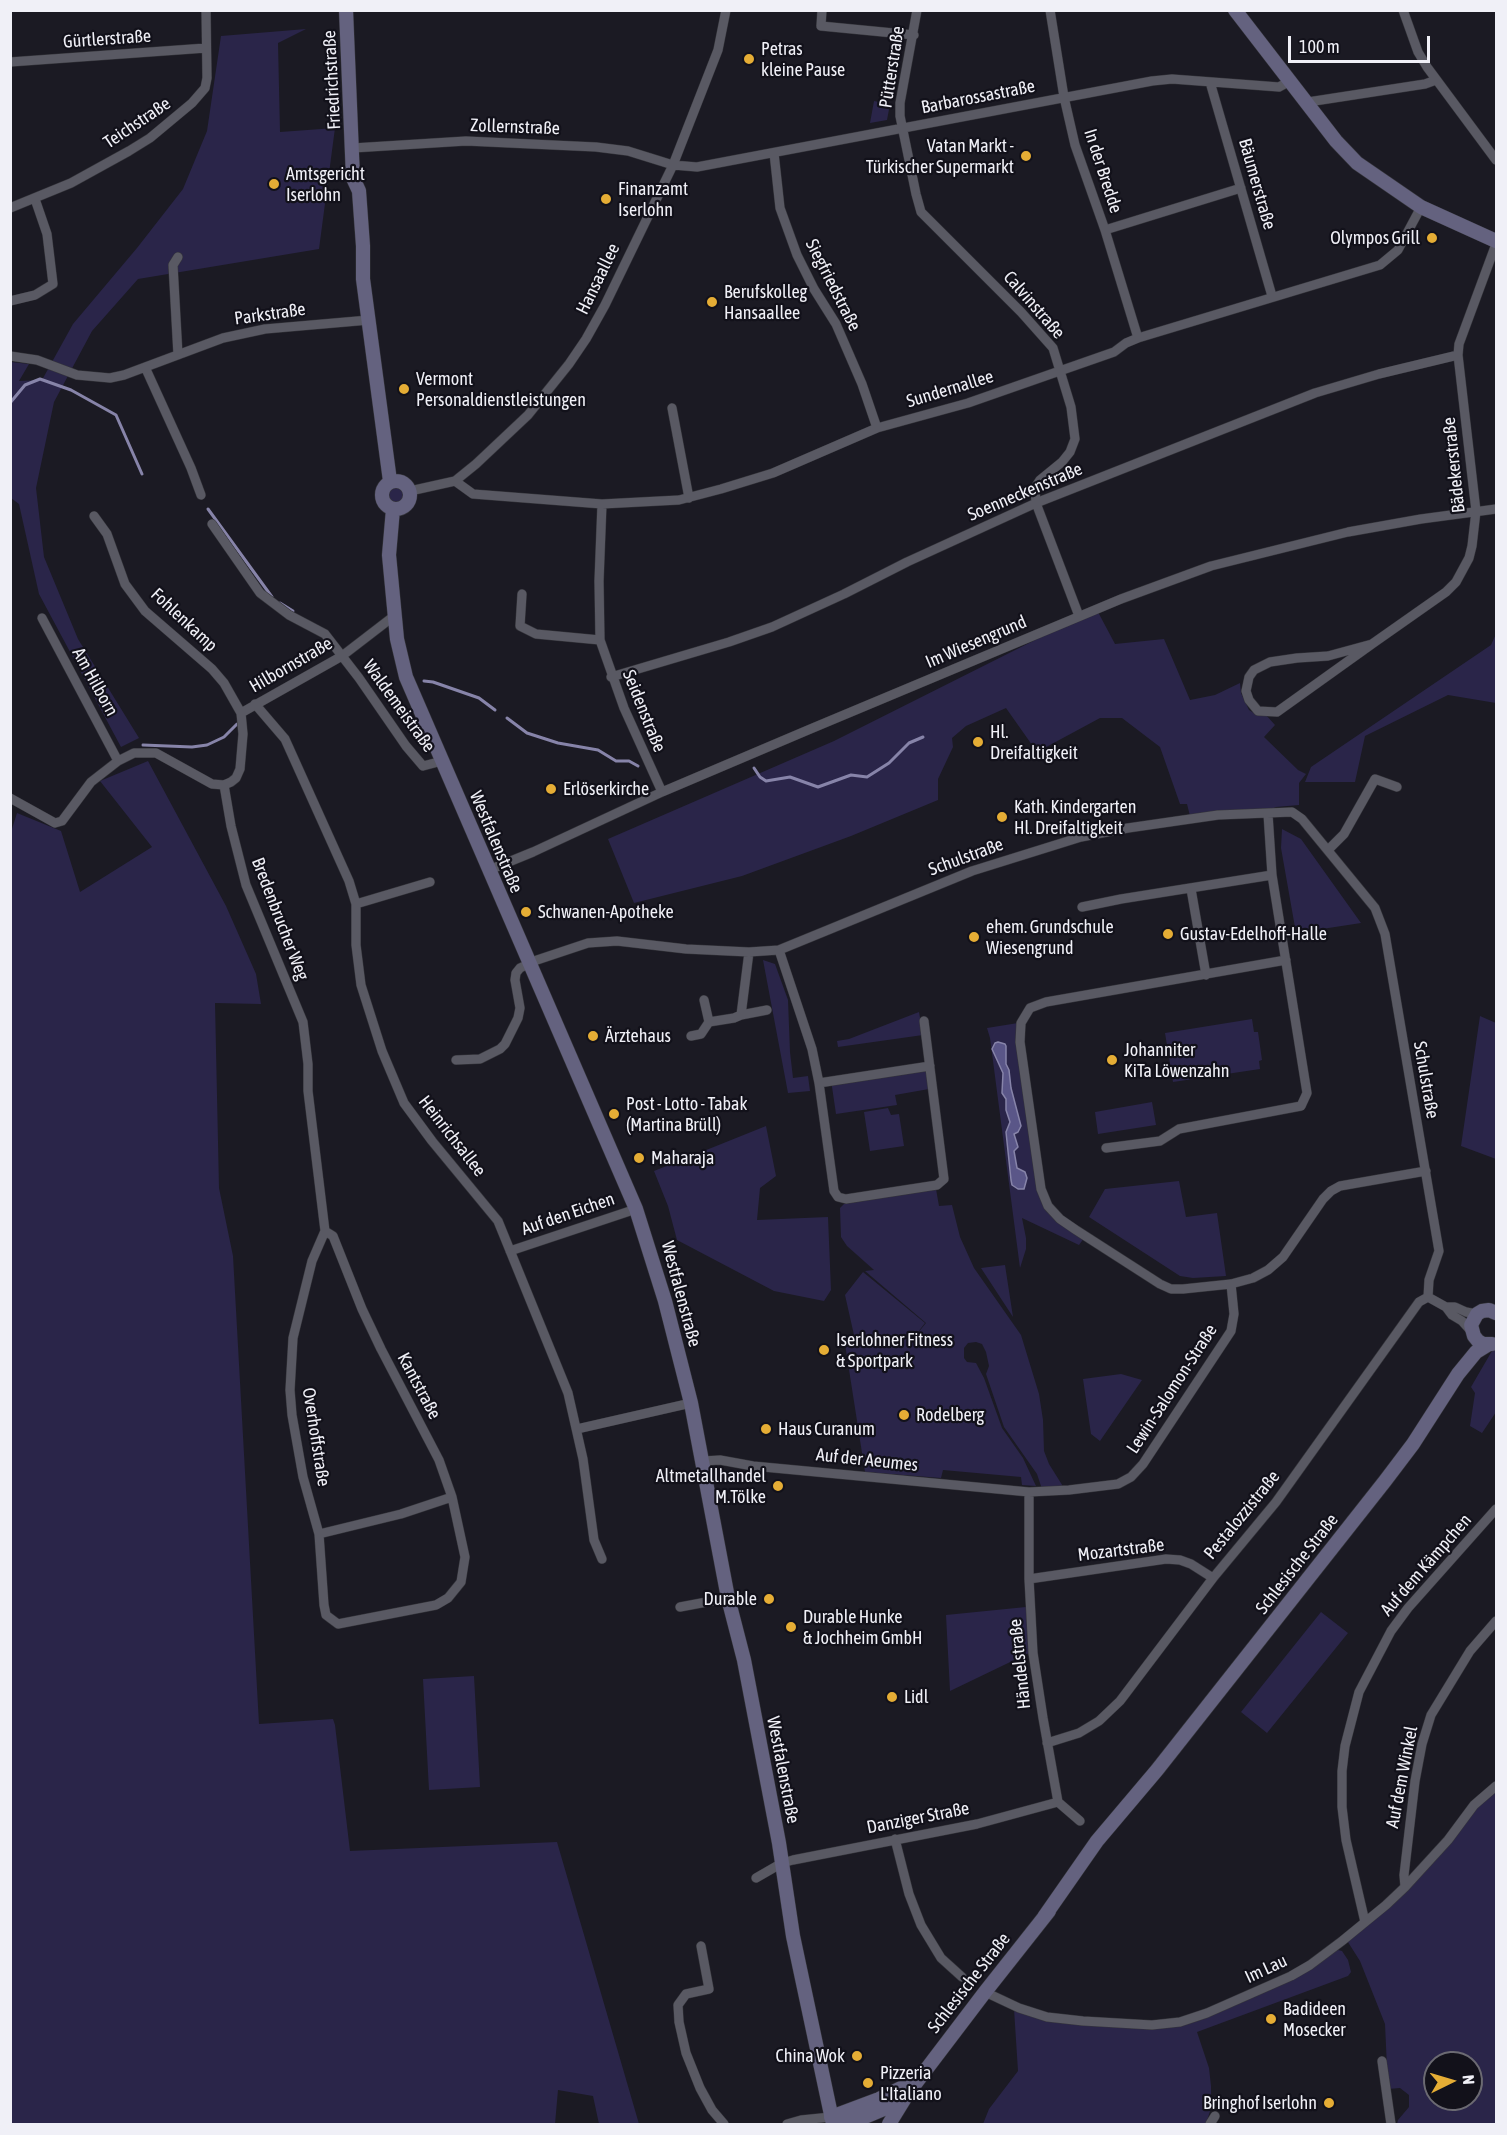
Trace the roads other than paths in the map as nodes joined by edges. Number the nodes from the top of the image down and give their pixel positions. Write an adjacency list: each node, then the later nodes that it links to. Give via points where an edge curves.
1 (206, 10): 10 (street, Teichstraße)
2 (346, 10): 18 (main road, Friedrichstraße)
3 (726, 10): 21 (street, Hansaallee, via 718,50)
4 (822, 10): 9 (street, via 821,26)
5 (917, 10): 9 (street, Pütterstraße)
6 (1050, 10): 15 (street, In der Bredde)
7 (1236, 10): 13 (main road)
8 (1403, 10): 12 (street, via 1418,52)
9 (914, 35): 17 (street, Pütterstraße, via 900,103)
10 (206, 48): 11 (street, Gürtlerstraße); 23 (street, Teichstraße, via 205,88 170,123 136,147)
11 (10, 62)
12 (1436, 80): 16 (street); 20 (street)
13 (1290, 81): 14 (street, Barbarossastraße, via 1279,87); 16 (main road)
14 (1210, 82): 15 (street, Barbarossastraße, via 1152,81); 22 (street, Bäumerstraße)
15 (1064, 97): 17 (street, Barbarossastraße); 26 (street, In der Bredde, via 1075,145)
16 (1308, 102): 24 (main road, via 1357,163)
17 (903, 128): 19 (street, Barbarossastraße); 37 (street, Calvinstraße, via 921,212 1053,348)
18 (353, 148): 21 (street, Zollernstraße, via 466,141 596,147 628,151); 31 (main road, Friedrichstraße, via 363,178 359,191)
19 (774, 153): 21 (street, Barbarossastraße, via 697,167); 39 (street, Siegfriedstraße, via 780,208 797,255 836,324)
20 (1497, 160)
21 (673, 165): 41 (street, Hansaallee, via 605,305 569,364 528,414)
22 (1242, 188): 26 (street); 29 (street, Bäumerstraße)
23 (35, 199): 25 (street, Teichstraße); 30 (street, via 47,234 53,284 35,295)
24 (1421, 207): 27 (main road); 29 (street, Sundernallee, via 1398,250 1380,265)
25 (10, 208)
26 (1105, 230): 32 (street, In der Bredde)
27 (1497, 243): 34 (street, Bädekerstraße)
28 (178, 257): 33 (street, via 173,265)
29 (1272, 296): 32 (street, Sundernallee)
30 (10, 301)
31 (369, 320): 33 (street, Parkstraße, via 265,329 224,338); 40 (main road)
32 (1138, 338): 37 (street, Sundernallee, via 1114,352)
33 (178, 355): 36 (street, Parkstraße)
34 (1458, 355): 45 (street, Soenneckenstraße, via 1315,393); 49 (street, Bädekerstraße)
35 (10, 356): 36 (street, Parkstraße, via 96,378 124,375)
36 (145, 367): 43 (street)
37 (1059, 371): 39 (street, Sundernallee, via 968,403); 45 (street, Calvinstraße, via 1071,408 1075,439 1062,462 1035,488)
38 (672, 408): 44 (street)
39 (877, 428): 44 (street, Sundernallee, via 773,473)
40 (390, 481): 42 (main road, via 402,482); 47 (main road, via 381,496)
41 (455, 481): 42 (street, Hansaallee); 46 (street, Sundernallee, via 473,494)
42 (410, 491): 47 (main road, via 406,505)
43 (201, 495)
44 (689, 498): 46 (street, Sundernallee)
45 (1036, 503): 54 (street); 59 (street, Soenneckenstraße, via 772,627)
46 (602, 504): 56 (street, Seidenstraße)
47 (393, 509): 53 (main road, Westfalenstraße, via 389,555)
48 (1497, 509): 49 (street, Im Wiesengrund)
49 (1476, 511): 54 (street, Im Wiesengrund, via 1378,526 1250,555); 57 (street, Bädekerstraße, via 1469,558 1456,582)
50 (94, 516): 61 (street, Fohlenkamp, via 107,534 125,584 145,611 212,669)
51 (212, 524): 58 (street, Waldemeistraße, via 260,593 289,615 325,634)
52 (522, 594): 56 (street, via 520,626 536,634)
53 (394, 616): 58 (street, Hilbornstraße); 63 (main road, Westfalenstraße, via 406,677)
54 (1079, 616): 66 (street, Im Wiesengrund)
55 (42, 618): 62 (street, Am Hilborn)
56 (600, 640): 59 (street, Seidenstraße)
57 (1372, 644): 57 (street, Bädekerstraße, via 1328,656 1270,662 1249,676 1248,700 1258,711 1277,712)
58 (342, 656): 60 (street, Hilbornstraße); 63 (street, Waldemeistraße, via 423,766)
59 (611, 677): 66 (street, Seidenstraße)
60 (255, 704): 61 (street, Hilbornstraße); 74 (street, Heinrichsallee, via 285,739)
61 (241, 713): 64 (street, Hilbornstraße, via 240,769 236,778)
62 (118, 761): 64 (street, via 135,753 151,752 203,781); 67 (street, via 91,783 62,821 55,823)
63 (442, 761): 70 (main road, Westfalenstraße)
64 (224, 785): 88 (street, Bredenbrucher Weg, via 246,885 303,1022)
65 (1397, 787): 69 (street, via 1375,779 1344,834)
66 (662, 792): 70 (street, Im Wiesengrund)
67 (10, 798)
68 (1268, 814): 69 (street, Schulstraße, via 1292,812 1299,816); 71 (street); 76 (street, Schulstraße, via 1239,813 1081,837 972,871)
69 (1328, 850): 92 (street, Schulstraße, via 1376,909 1385,934)
70 (489, 870): 79 (main road, Westfalenstraße)
71 (1272, 875): 73 (street); 78 (street)
72 (430, 882): 74 (street)
73 (1191, 889): 75 (street); 80 (street)
74 (356, 904): 95 (street, Heinrichsallee, via 361,985 382,1051 404,1102 498,1221)
75 (1082, 907)
76 (779, 950): 77 (street, Schulstraße); 90 (street, via 812,1048)
77 (749, 952): 79 (street, Schulstraße, via 617,941 588,943); 83 (street)
78 (1286, 960): 80 (street); 91 (street, via 1307,1093 1301,1106 1179,1129 1160,1142)
79 (529, 964): 87 (street, via 516,973 520,1008 505,1044 480,1059); 93 (main road, Westfalenstraße)
80 (1206, 975): 96 (street, via 1046,1002 1026,1013 1020,1042 1041,1189 1048,1206 1076,1230 1171,1289)
81 (704, 1000): 85 (street)
82 (766, 1010): 83 (street)
83 (741, 1015): 85 (street)
84 (924, 1021): 89 (street)
85 (709, 1022): 86 (street, via 701,1034)
86 (691, 1036)
87 (456, 1060)
88 (308, 1064): 94 (street, Kantstraße)
89 (930, 1065): 90 (street); 90 (street, via 944,1167 944,1179 937,1185 838,1197)
90 (819, 1083)
91 (1106, 1148)
92 (1426, 1171): 96 (street, via 1340,1186 1331,1191 1282,1257 1261,1275); 97 (street, Schulstraße, via 1439,1251)
93 (636, 1209): 95 (street, Auf den Eichen); 103 (main road, Westfalenstraße, via 655,1263)
94 (325, 1231): 107 (street, Kantstraße, via 333,1236 362,1309 439,1460); 109 (street, Overhoffstraße, via 301,1303 290,1379 303,1477)
95 (510, 1251): 104 (street, Heinrichsallee, via 568,1393)
96 (1231, 1284): 106 (street, Lewin-Salomon-Straße, via 1231,1331 1131,1477 1118,1484)
97 (1428, 1297): 98 (street); 111 (street, Pestalozzistraße, via 1419,1302 1276,1502)
98 (1446, 1307): 99 (street, via 1466,1312); 100 (street)
99 (1490, 1310): 100 (main road, Schlesische Straße, via 1473,1319)
100 (1472, 1334): 101 (main road, via 1478,1341); 102 (main road, Schlesische Straße)
101 (1493, 1343): 102 (main road, Schlesische Straße, via 1476,1352)
102 (1458, 1374): 128 (main road, Schlesische Straße, via 1385,1481 1157,1770 1104,1847)
103 (691, 1403): 104 (street); 105 (main road, Westfalenstraße)
104 (577, 1429): 110 (street, Heinrichsallee, via 594,1540)
105 (703, 1461): 106 (street, Auf der Aeumes); 113 (main road, Westfalenstraße)
106 (1029, 1491): 112 (street, Händelstraße)
107 (452, 1497): 109 (street); 115 (street, Kantstraße, via 465,1557 461,1582 448,1598 419,1610 349,1623 338,1624)
108 (1497, 1509): 125 (street, Auf dem Kämpchen, via 1408,1608 1391,1631 1359,1692 1345,1746 1342,1807)
109 (319, 1534): 115 (street, Overhoffstraße)
110 (603, 1560)
111 (1213, 1578): 112 (street, Mozartstraße, via 1191,1564 1166,1559); 117 (street, Pestalozzistraße, via 1120,1701 1079,1733)
112 (1029, 1579): 117 (street, Händelstraße, via 1033,1653)
113 (728, 1598): 114 (street); 122 (main road, Westfalenstraße, via 744,1660)
114 (680, 1607)
115 (326, 1615)
116 (1497, 1621): 124 (street, Auf dem Winkel, via 1470,1651 1431,1715 1415,1781)
117 (1047, 1743): 119 (street, Händelstraße)
118 (1497, 1786): 124 (street, Im Lau, via 1474,1805)
119 (1059, 1802): 120 (street); 121 (street, Danziger Straße, via 977,1824)
120 (1080, 1821)
121 (895, 1839): 122 (street, Danziger Straße); 127 (street, via 921,1925 941,1958)
122 (782, 1863): 123 (street, Danziger Straße); 133 (main road, Westfalenstraße, via 793,1936)
123 (756, 1878)
124 (1405, 1887): 125 (street, Im Lau)
125 (1365, 1922): 128 (street, Im Lau, via 1291,1976 1180,2022 1127,2025 1047,2016)
126 (701, 1946): 134 (street, via 709,1989 686,1994 678,2005 679,2022 700,2088)
127 (962, 1977)
128 (985, 1992): 130 (main road, Schlesische Straße)
129 (1382, 2061): 138 (street)
130 (924, 2073): 131 (main road, Schlesische Straße); 133 (main road, Schlesische Straße, via 890,2095)
131 (906, 2096): 133 (main road, Schlesische Straße, via 855,2121); 136 (main road)
132 (1215, 2115): 137 (street)
133 (832, 2121): 135 (street, via 801,2120)
134 (724, 2124)
135 (787, 2124)
136 (889, 2124)
137 (1210, 2124)
138 (1391, 2124)

